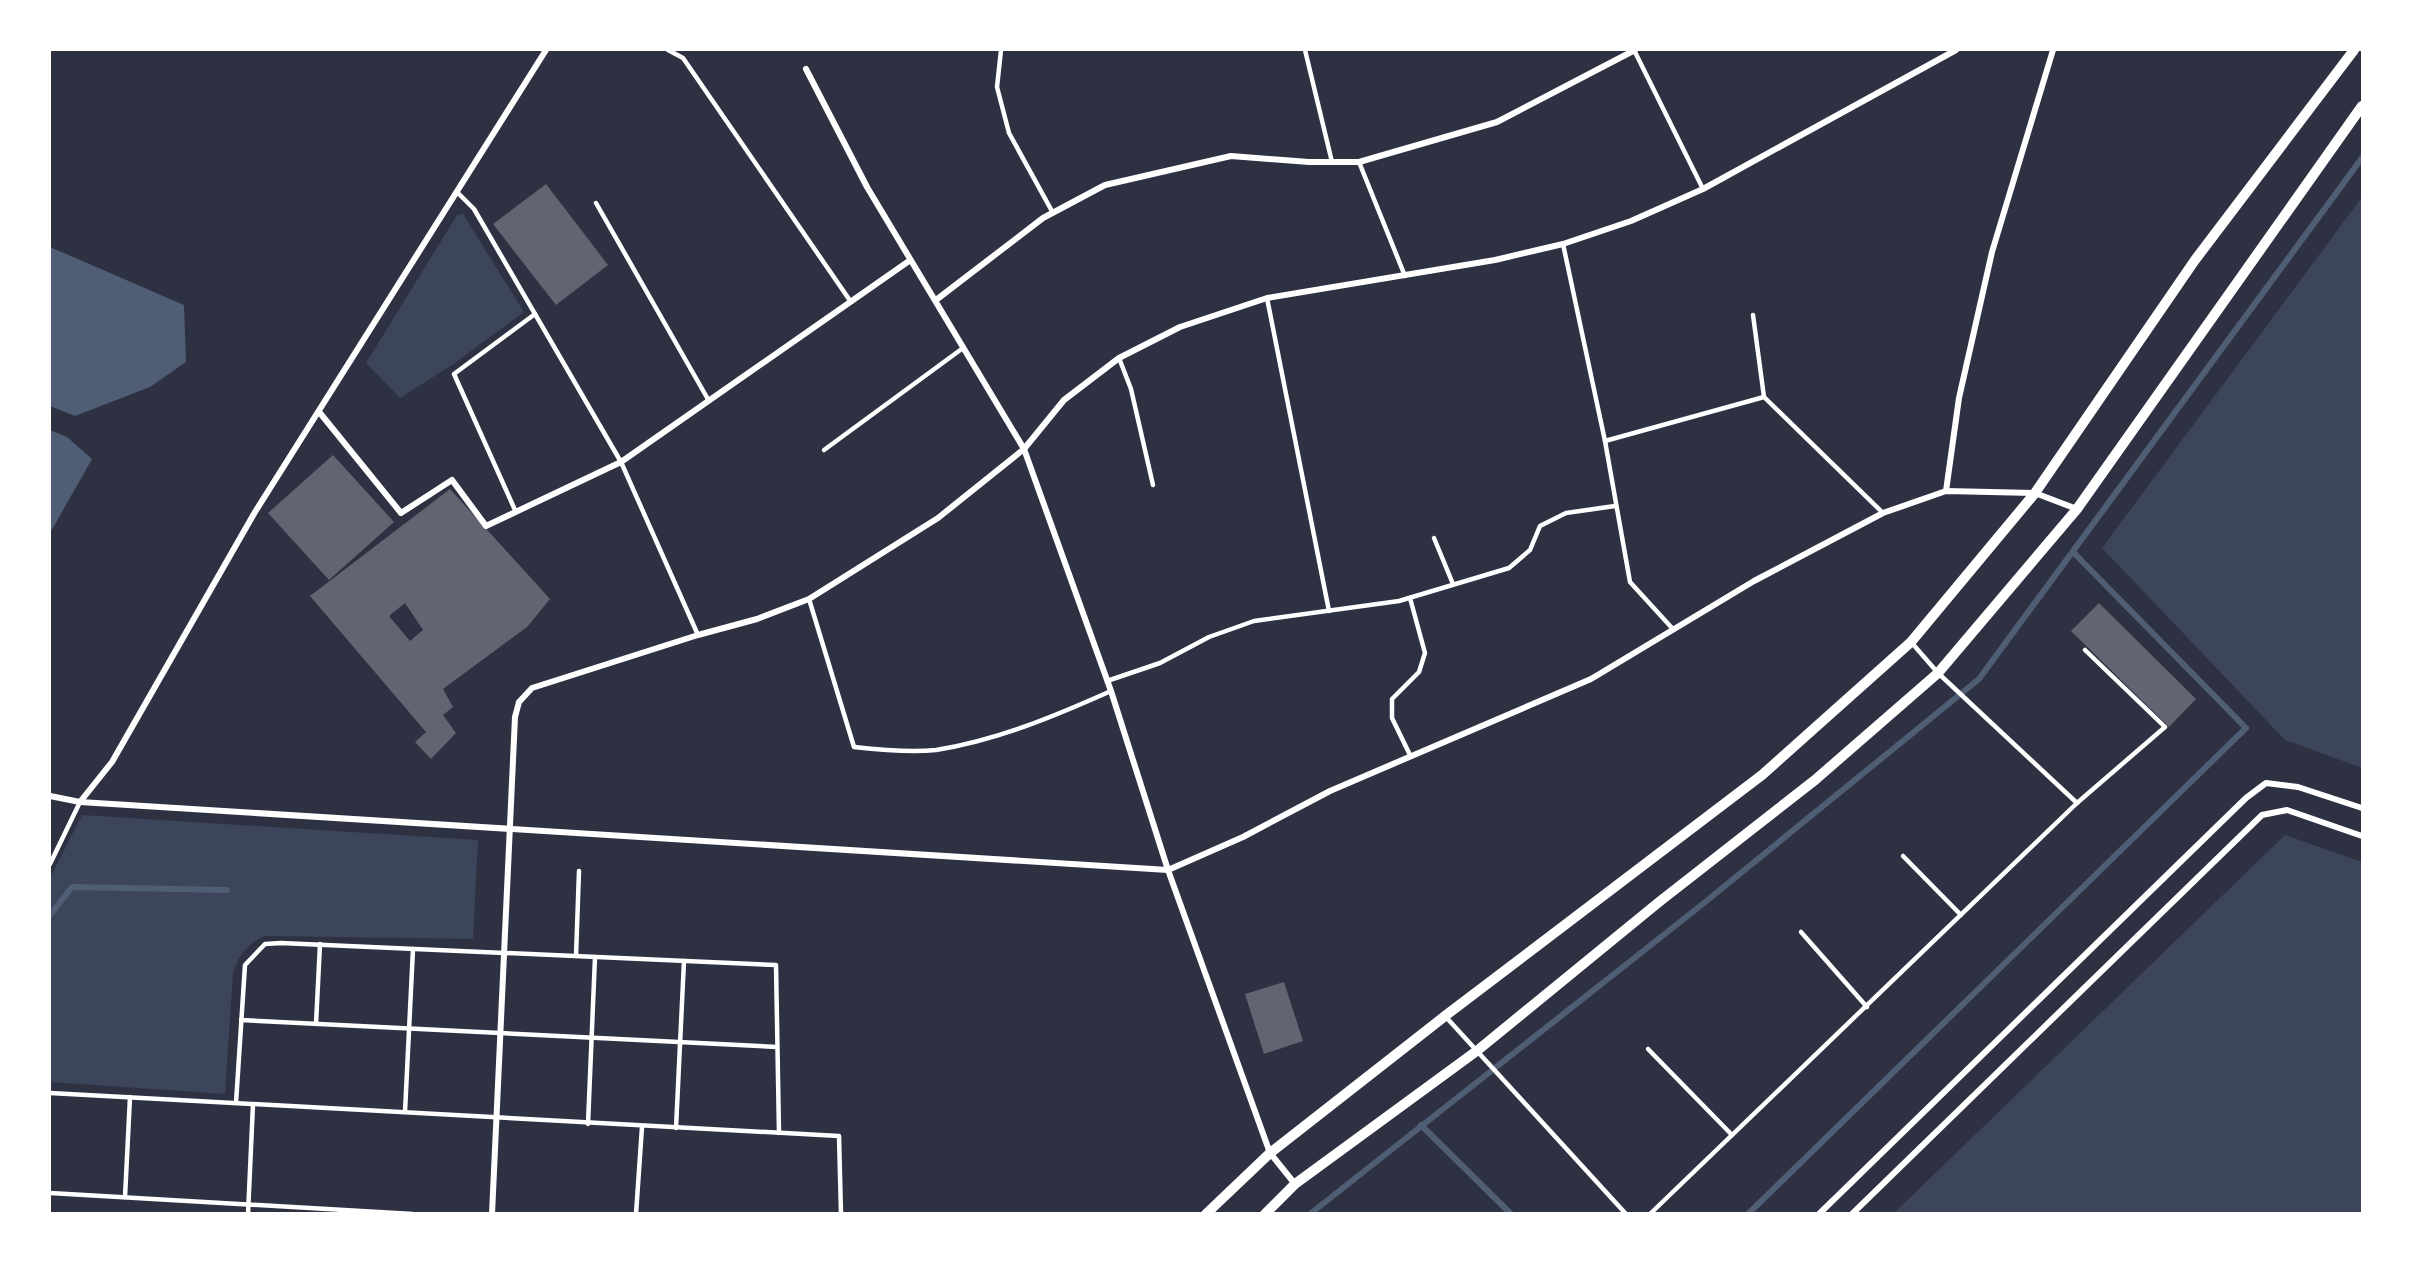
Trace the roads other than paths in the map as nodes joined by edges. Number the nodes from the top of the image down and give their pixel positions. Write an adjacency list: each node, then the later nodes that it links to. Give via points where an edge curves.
1 (546, 50): 14 (street)
2 (668, 50): 22 (lane, via 682,58)
3 (1000, 50): 16 (lane, via 997,87 1009,133)
4 (1305, 50): 11 (lane)
5 (1634, 50): 12 (street, via 1497,122); 13 (lane)
6 (1956, 50): 13 (street)
7 (2053, 50): 35 (street, via 1992,252 1959,398)
8 (2354, 50): 36 (street, via 2195,260)
9 (806, 69): 18 (street)
10 (2362, 106): 38 (street)
11 (1332, 162): 12 (street); 16 (street, via 1231,156 1105,185)
12 (1359, 162): 19 (lane)
13 (1703, 189): 17 (street, via 1630,221)
14 (457, 192): 23 (lane, via 474,209); 29 (street)
15 (596, 203): 28 (lane)
16 (1053, 213): 21 (street)
17 (1563, 244): 19 (street); 30 (lane)
18 (909, 261): 21 (street); 22 (street)
19 (1405, 276): 20 (street)
20 (1267, 298): 26 (street, via 1180,327); 45 (lane)
21 (936, 300): 25 (street)
22 (851, 302): 28 (street)
23 (535, 314): 33 (lane); 39 (lane, via 454,374)
24 (1753, 315): 27 (lane)
25 (963, 348): 31 (lane); 32 (street)
26 (1119, 358): 32 (street, via 1064,400); 34 (lane, via 1131,389)
27 (1764, 397): 30 (lane); 40 (lane)
28 (709, 402): 33 (street)
29 (320, 413): 39 (street, via 401,513 452,480 486,526); 55 (street, via 255,512 112,762)
30 (1605, 441): 37 (lane)
31 (824, 450)
32 (1024, 450): 44 (street, via 938,518); 51 (street)
33 (621, 462): 39 (street); 47 (lane)
34 (1153, 485)
35 (1946, 491): 36 (street); 40 (street)
36 (2035, 493): 38 (street); 48 (street)
37 (1615, 506): 42 (lane, via 1566,513 1540,526 1530,550 1509,568); 46 (lane, via 1630,582)
38 (2077, 509): 50 (street)
39 (515, 510)
40 (1883, 513): 46 (street)
41 (1434, 538): 42 (lane)
42 (1453, 584): 43 (lane)
43 (1410, 598): 45 (lane); 53 (lane, via 1425,652 1419,672 1392,699 1392,718)
44 (808, 600): 47 (street); 52 (lane, via 854,747 936,750 1035,725)
45 (1329, 611): 51 (lane, via 1254,621 1209,637 1160,663)
46 (1672, 628): 53 (street, via 1590,679)
47 (698, 635): 58 (street, via 532,688 519,702 515,717)
48 (1911, 642): 50 (lane); 73 (street, via 1762,775)
49 (2085, 650): 56 (lane, via 2165,727)
50 (1938, 673): 56 (lane); 82 (street, via 1815,780)
51 (1107, 681): 52 (street)
52 (1111, 691): 62 (street)
53 (1410, 755): 62 (street)
54 (50, 796): 55 (street)
55 (80, 801): 58 (street); 61 (lane)
56 (2077, 803): 64 (lane)
57 (2362, 808): 108 (street, via 2298,786 2266,783 2246,798)
58 (511, 829): 62 (street); 68 (street)
59 (2362, 836): 109 (street, via 2287,810 2262,815)
60 (1903, 856): 64 (lane)
61 (50, 864)
62 (1168, 870): 94 (street)
63 (579, 871): 69 (lane)
64 (1961, 915): 72 (lane)
65 (1801, 932): 72 (lane)
66 (320, 944): 67 (lane); 74 (lane, via 265,945 245,965); 75 (lane)
67 (413, 949): 68 (lane); 76 (lane)
68 (506, 954): 69 (lane); 77 (street)
69 (576, 956): 70 (lane)
70 (595, 957): 71 (lane); 78 (lane)
71 (684, 961): 79 (lane); 80 (lane, via 776,965)
72 (1867, 1007): 93 (lane)
73 (1445, 1016): 82 (lane); 94 (street)
74 (241, 1020): 75 (lane); 85 (lane)
75 (316, 1024): 76 (lane)
76 (409, 1028): 77 (lane); 87 (lane)
77 (501, 1035): 78 (lane); 88 (street)
78 (591, 1038): 79 (lane); 89 (lane)
79 (680, 1042): 80 (lane); 91 (lane)
80 (777, 1047): 92 (lane)
81 (1648, 1049): 93 (lane)
82 (1478, 1050): 95 (street); 106 (lane)
83 (50, 1093): 84 (lane)
84 (130, 1097): 85 (lane); 97 (lane)
85 (236, 1103): 86 (lane)
86 (253, 1104): 87 (lane); 98 (lane)
87 (405, 1113): 88 (lane)
88 (496, 1119): 89 (lane); 101 (street)
89 (588, 1124): 90 (lane)
90 (642, 1127): 91 (lane); 102 (lane)
91 (676, 1128): 92 (lane)
92 (778, 1133): 103 (lane, via 839,1136)
93 (1732, 1135): 107 (lane)
94 (1270, 1153): 95 (street); 104 (street)
95 (1295, 1184): 105 (street)
96 (50, 1193): 97 (lane)
97 (125, 1197): 98 (lane)
98 (249, 1204): 99 (lane); 100 (lane)
99 (248, 1214)
100 (413, 1214)
101 (492, 1214)
102 (636, 1214)
103 (841, 1214)
104 (1206, 1214)
105 (1265, 1214)
106 (1626, 1214)
107 (1650, 1214)
108 (1819, 1214)
109 (1852, 1214)

